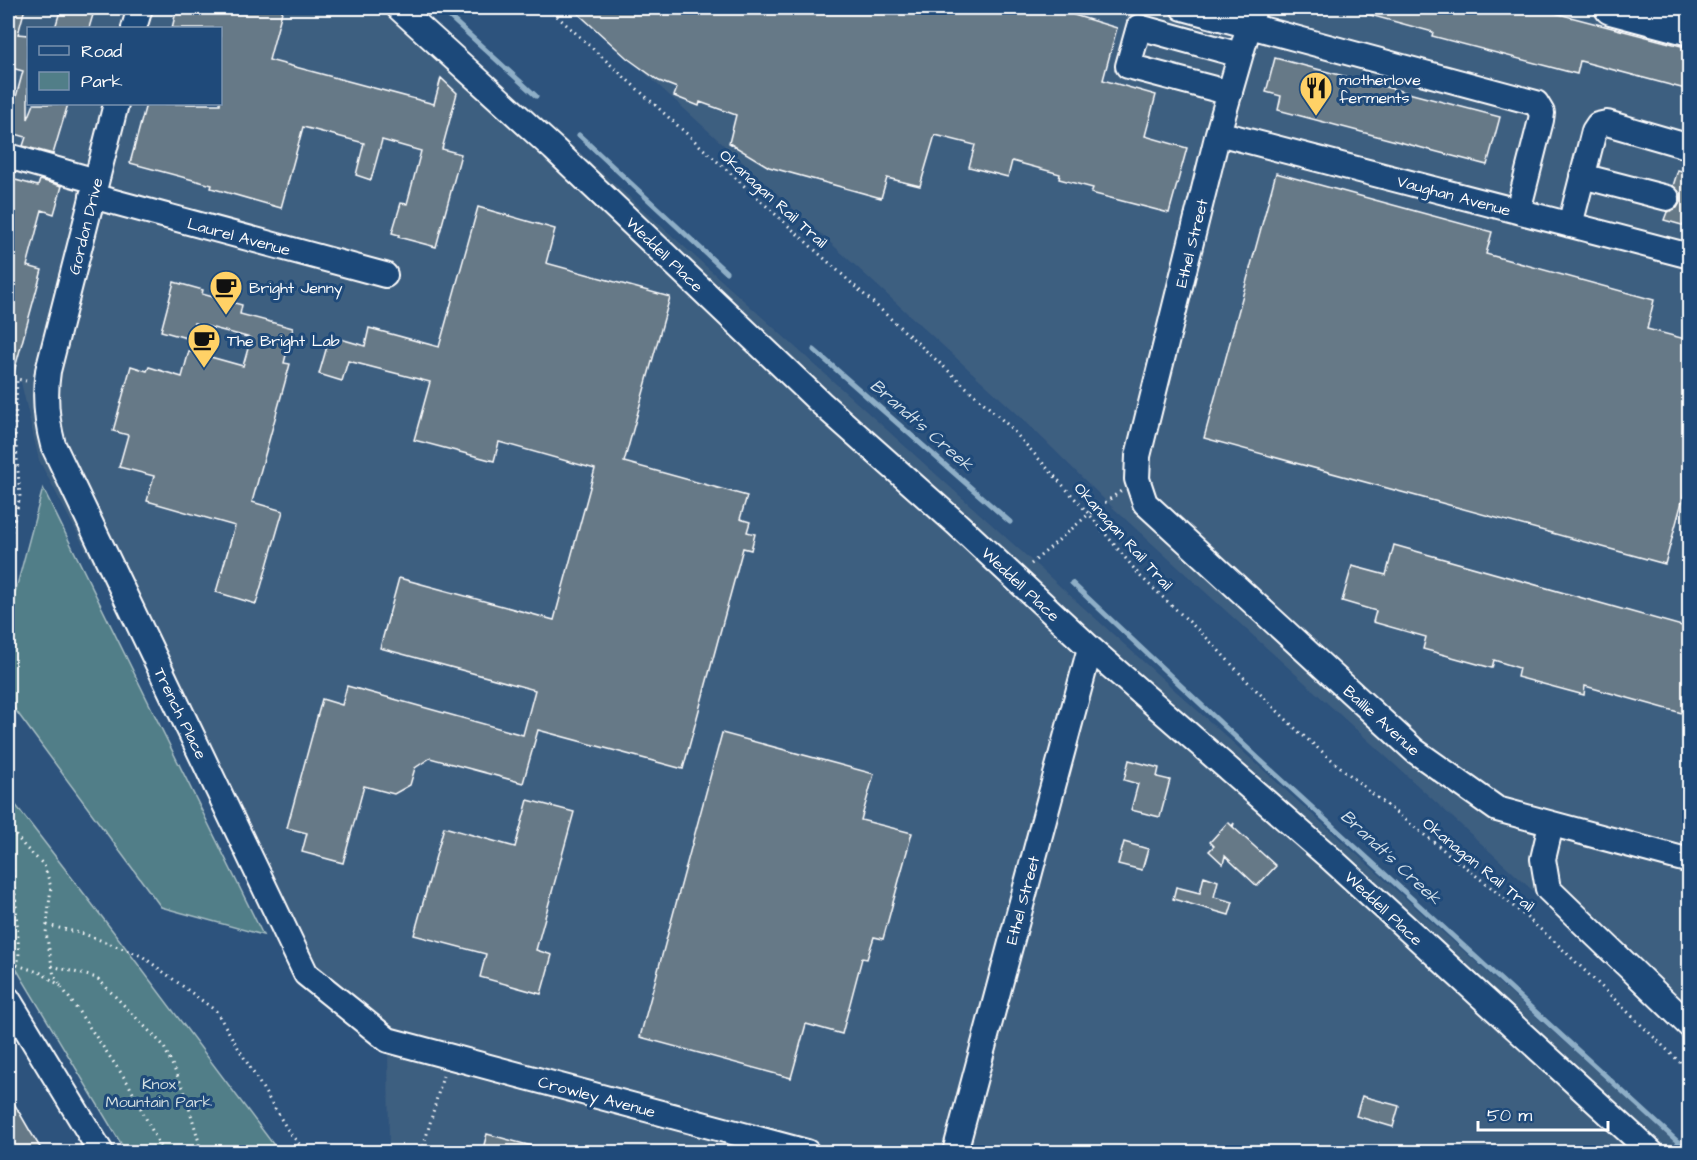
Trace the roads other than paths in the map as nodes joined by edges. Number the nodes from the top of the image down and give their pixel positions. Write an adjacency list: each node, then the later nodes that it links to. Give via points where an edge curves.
1 (140, 8): 6 (street)
2 (399, 8): 23 (street, Weddell Place, via 821,403)
3 (1183, 8): 5 (street)
4 (1611, 8): 7 (main road)
5 (1251, 17): 8 (street, Ethel Street); 17 (street, via 1536,103 1541,120)
6 (134, 27)
7 (1689, 28)
8 (1240, 55): 9 (street, Ethel Street); 9 (street, via 1139,27 1128,66)
9 (1230, 93): 11 (street, Ethel Street)
10 (116, 105): 15 (street, Gordon Drive)
11 (1218, 133): 17 (street, Vaughan Avenue); 22 (street, Ethel Street, via 1138,456)
12 (1689, 147): 14 (street, via 1607,123 1598,125)
13 (8, 156): 15 (street, Laurel Avenue)
14 (1582, 176): 16 (street); 18 (street)
15 (94, 188): 20 (street, Laurel Avenue); 21 (street, Gordon Drive)
16 (1666, 198)
17 (1518, 211): 18 (street, Vaughan Avenue)
18 (1570, 225): 19 (street, Vaughan Avenue)
19 (1689, 256)
20 (385, 275)
21 (53, 348): 28 (street, Trench Place, via 45,405 53,444 306,974)
22 (1137, 479): 24 (street, Baillie Avenue, via 1145,503 1415,751 1497,809)
23 (1090, 648): 31 (street, Ethel Street); 32 (street, Weddell Place, via 1328,856)
24 (1551, 825): 25 (street, Baillie Avenue); 27 (street, via 1543,858 1548,889)
25 (1689, 861)
26 (8, 999): 29 (street)
27 (1689, 1026)
28 (388, 1040): 30 (street, Crowley Avenue)
29 (101, 1152)
30 (807, 1152)
31 (955, 1152)
32 (1651, 1152)

